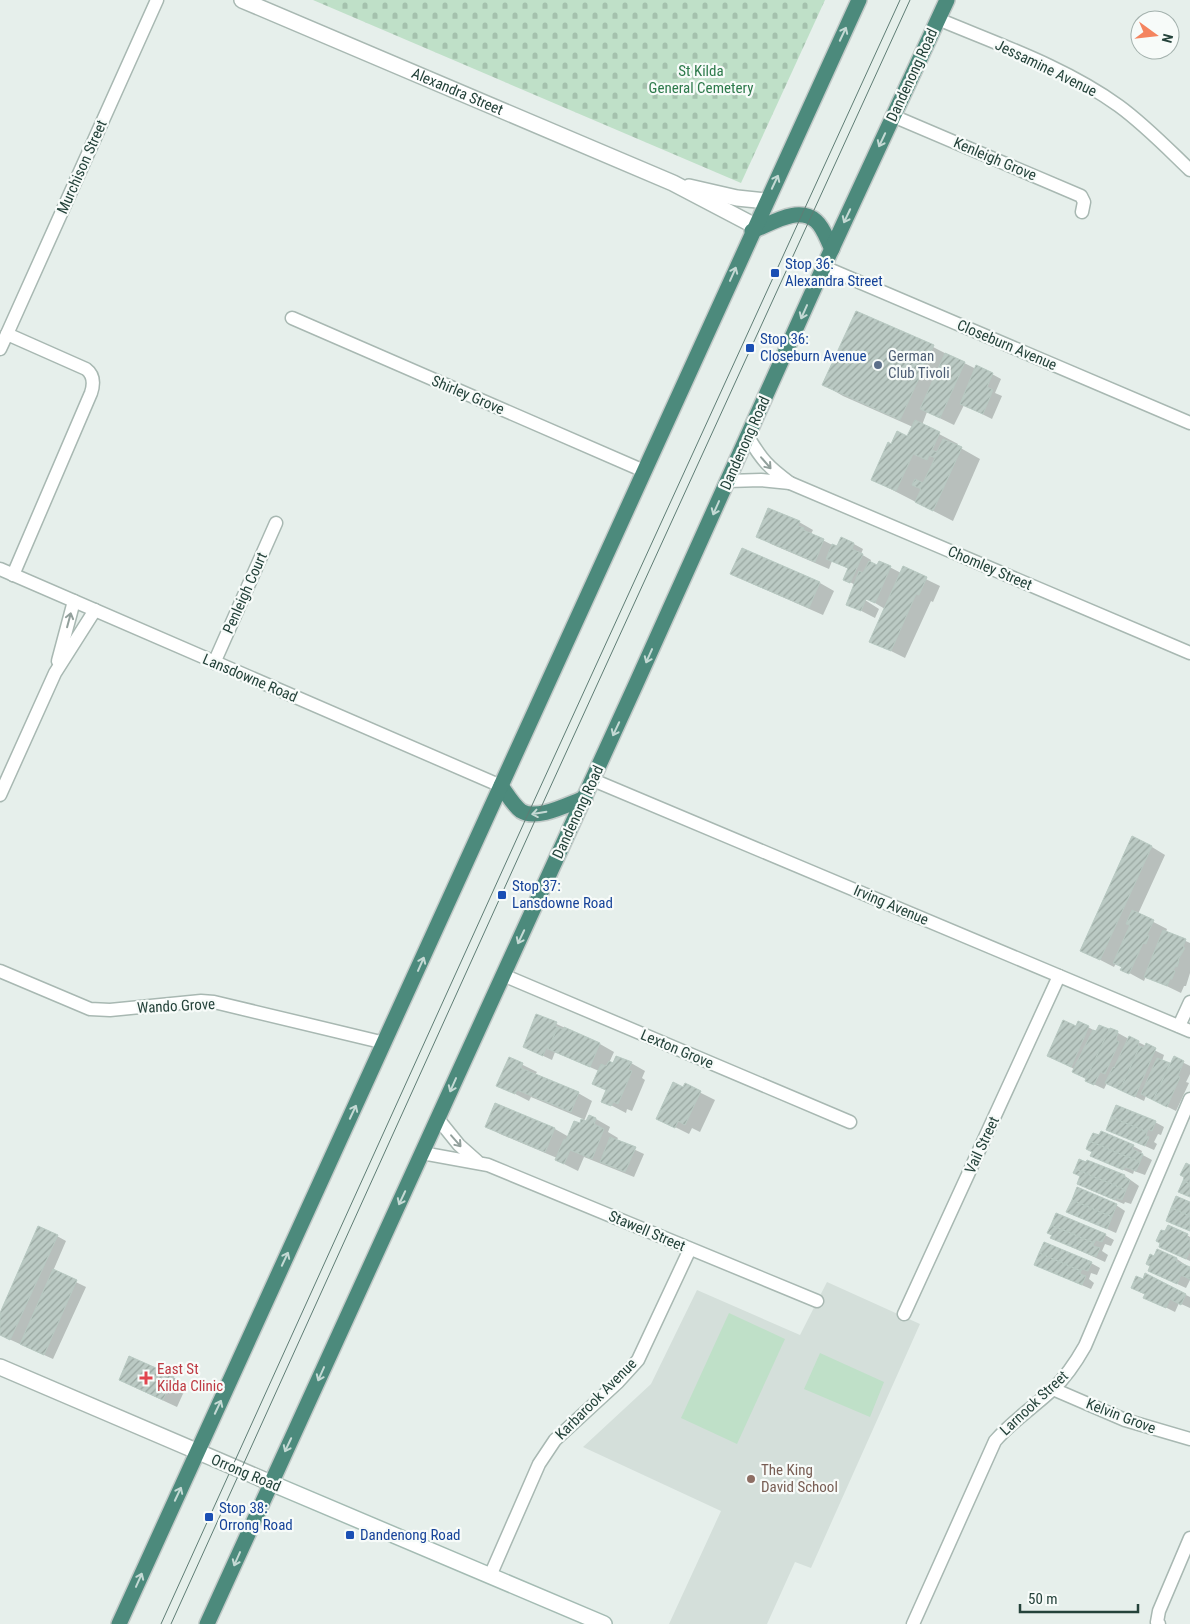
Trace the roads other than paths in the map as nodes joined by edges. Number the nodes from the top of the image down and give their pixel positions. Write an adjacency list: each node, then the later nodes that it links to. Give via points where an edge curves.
1 (157, 0): 15 (street, Murchison Street)
2 (242, 0): 8 (street, Alexandra Street)
3 (859, 0): 9 (highway, one-way to 3)
4 (947, 0): 5 (highway, Dandenong Road)
5 (938, 18): 6 (highway, Dandenong Road); 7 (street, Jessamine Avenue, via 1055,68 1098,92 1138,121)
6 (893, 116): 10 (street, Kenleigh Grove, via 1081,196 1084,202); 12 (highway, Dandenong Road, one-way to 12)
7 (1190, 170)
8 (673, 184): 9 (street, Alexandra Street, via 737,198); 11 (street, Alexandra Street)
9 (767, 200): 11 (highway)
10 (1082, 212)
11 (754, 229): 12 (highway, via 802,214 817,222); 19 (highway, one-way to 11)
12 (832, 249): 13 (highway, Dandenong Road)
13 (824, 267): 17 (street, Closeburn Avenue); 18 (highway, Dandenong Road, one-way to 18)
14 (292, 318): 19 (street, Shirley Grove)
15 (7, 334): 16 (street, Murchison Street); 24 (street, via 86,369 93,382)
16 (0, 349)
17 (1190, 423)
18 (748, 437): 20 (highway, Dandenong Road); 21 (street, Chomley Street, one-way to 21, via 770,468)
19 (644, 471): 31 (highway)
20 (728, 481): 21 (street, Chomley Street); 30 (highway, Dandenong Road, one-way to 30)
21 (790, 483): 27 (street, Chomley Street)
22 (276, 523): 28 (street, Penleigh Court)
23 (0, 569): 24 (street, Lansdowne Road)
24 (13, 575): 25 (street, Lansdowne Road)
25 (74, 601): 26 (street, Lansdowne Road); 29 (street, one-way to 25)
26 (94, 610): 28 (street, Lansdowne Road); 29 (street)
27 (1190, 653)
28 (214, 662): 31 (street, Lansdowne Road)
29 (55, 673): 32 (street)
30 (593, 780): 33 (highway, Dandenong Road); 36 (street, Irving Avenue)
31 (501, 786): 33 (highway, one-way to 31, via 546,812 528,814 515,805); 39 (highway, one-way to 31)
32 (0, 795)
33 (584, 798): 35 (highway, Dandenong Road, one-way to 35)
34 (0, 971): 39 (street, Wando Grove, via 90,1009 214,1002)
35 (503, 975): 41 (highway, Dandenong Road, one-way to 41); 42 (street, Lexton Grove)
36 (1059, 976): 38 (street, Irving Avenue); 47 (street, Vail Street)
37 (1190, 1002): 38 (street)
38 (1184, 1029)
39 (385, 1043): 51 (highway, one-way to 39)
40 (1190, 1099): 49 (street, Larnook Street, via 1085,1346)
41 (438, 1119): 43 (highway, Dandenong Road); 44 (street, Stawell Street, one-way to 44)
42 (850, 1122)
43 (422, 1153): 44 (street, Stawell Street); 52 (highway, Dandenong Road, one-way to 52)
44 (477, 1162): 45 (street, Stawell Street)
45 (690, 1249): 46 (street, Stawell Street); 54 (street, Karbarook Avenue, via 638,1360 546,1451)
46 (817, 1301)
47 (904, 1314)
48 (0, 1367): 51 (street, Orrong Road)
49 (1053, 1389): 50 (street, Kelvin Grove, via 1125,1420); 58 (street, Larnook Street, via 995,1441)
50 (1190, 1439)
51 (197, 1452): 52 (street, Orrong Road); 55 (highway, one-way to 51)
52 (271, 1483): 54 (street, Orrong Road); 56 (highway, Dandenong Road, one-way to 56)
53 (1190, 1538): 59 (street, via 1159,1611)
54 (490, 1576): 57 (street, Orrong Road)
55 (119, 1624)
56 (207, 1624)
57 (604, 1624)
58 (913, 1624)
59 (1159, 1624)

